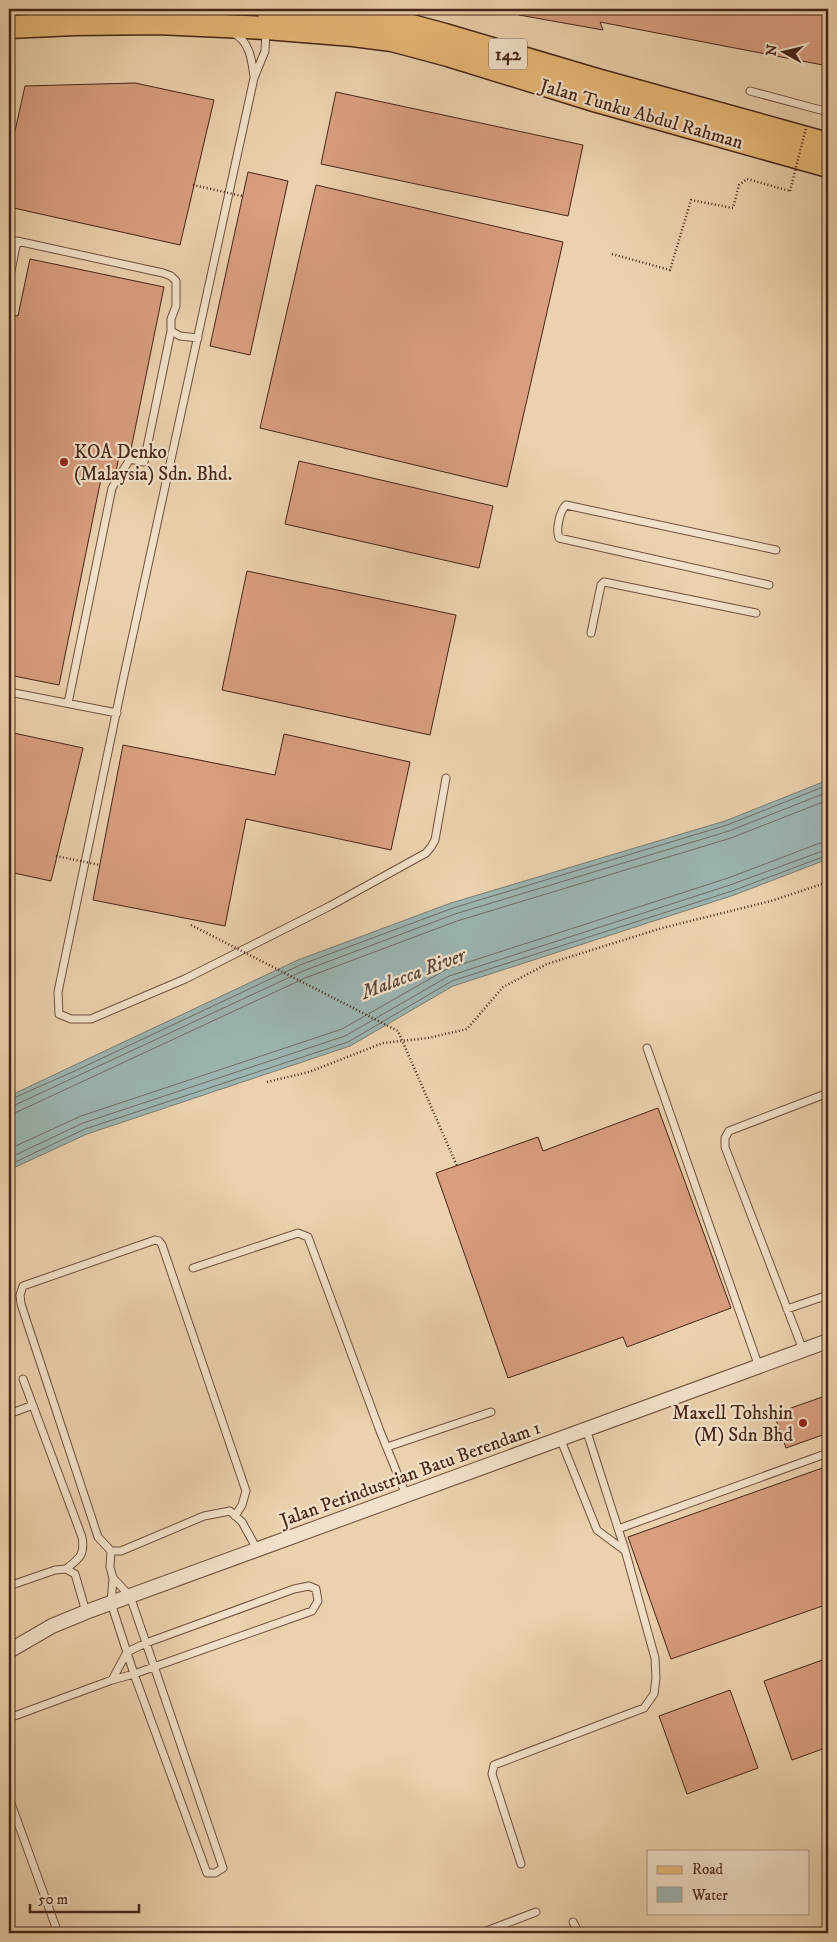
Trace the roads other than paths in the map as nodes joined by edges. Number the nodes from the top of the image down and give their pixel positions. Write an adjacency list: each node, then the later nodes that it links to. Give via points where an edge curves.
1 (319, 10): 2 (main road, Jalan Tunku Abdul Rahman / 142); 8 (main road, Jalan Tunku Abdul Rahman / 142, via 389,20)
2 (267, 15): 4 (main road, Jalan Tunku Abdul Rahman / 142); 5 (lane, via 264,51); 9 (main road, Jalan Tunku Abdul Rahman / 142, via 392,40 448,55 597,102)
3 (14, 26): 4 (main road, Jalan Tunku Abdul Rahman / 142, via 157,23)
4 (218, 26): 5 (lane, via 237,35 246,44)
5 (254, 78): 12 (lane)
6 (750, 92): 7 (lane)
7 (828, 112)
8 (828, 144)
9 (828, 166)
10 (9, 281): 11 (lane, via 16,241 163,273 176,281)
11 (172, 331): 12 (lane, via 180,336); 18 (lane, via 144,462 130,459 112,488)
12 (198, 338): 19 (lane)
13 (776, 550): 14 (lane, via 566,505 560,517 559,538)
14 (769, 585)
15 (756, 614): 16 (lane, via 604,582 600,585)
16 (591, 633)
17 (9, 692): 18 (lane)
18 (68, 703): 19 (lane)
19 (117, 713): 20 (lane, via 58,992 59,1014 71,1019 91,1019 186,980 426,853 435,840)
20 (446, 778)
21 (646, 1048): 28 (lane)
22 (828, 1093): 25 (lane, via 729,1132 725,1138 725,1147)
23 (193, 1268): 35 (lane, via 298,1233 308,1237)
24 (828, 1295): 25 (lane)
25 (787, 1309): 27 (lane)
26 (828, 1341): 27 (street, Jalan Perindustrian Batu Berendam 1)
27 (803, 1350): 28 (street, Jalan Perindustrian Batu Berendam 1)
28 (759, 1367): 33 (street, Jalan Perindustrian Batu Berendam 1)
29 (23, 1379): 30 (lane)
30 (33, 1405): 32 (lane); 43 (lane, via 82,1536 84,1547 80,1558)
31 (491, 1412): 35 (lane)
32 (9, 1414)
33 (586, 1429): 34 (street, Jalan Perindustrian Batu Berendam 1); 39 (lane)
34 (560, 1438): 37 (street, Jalan Perindustrian Batu Berendam 1); 41 (lane, via 597,1530)
35 (387, 1447): 37 (lane)
36 (828, 1453): 39 (lane)
37 (406, 1495): 40 (street, Jalan Perindustrian Batu Berendam 1)
38 (235, 1516): 40 (lane); 42 (lane, via 230,1511 204,1516 121,1551); 42 (lane, via 246,1491 162,1245 155,1240 28,1283 20,1295 98,1537)
39 (618, 1529): 41 (lane)
40 (257, 1549): 46 (street, Jalan Perindustrian Batu Berendam 1)
41 (624, 1550): 57 (lane, via 655,1658 654,1694 644,1708 494,1765 492,1774)
42 (111, 1551): 44 (lane)
43 (66, 1569): 45 (lane); 48 (lane, via 75,1574)
44 (113, 1578): 46 (lane); 47 (lane)
45 (9, 1586)
46 (130, 1596): 47 (street, Jalan Perindustrian Batu Berendam 1); 49 (lane)
47 (110, 1603): 48 (street, Jalan Perindustrian Batu Berendam 1); 51 (lane)
48 (86, 1612): 50 (street, Jalan Perindustrian Batu Berendam 1, via 52,1626)
49 (146, 1643): 51 (lane); 52 (lane); 52 (lane, via 294,1589 309,1586 316,1589 318,1601 312,1612)
50 (9, 1651)
51 (127, 1652): 53 (lane); 54 (lane)
52 (154, 1667): 53 (lane); 53 (lane, via 223,1868 215,1873 207,1873)
53 (134, 1674): 54 (lane)
54 (112, 1680): 55 (lane)
55 (9, 1718)
56 (9, 1798): 60 (lane)
57 (521, 1864)
58 (536, 1912): 61 (lane)
59 (573, 1922): 62 (lane)
60 (58, 1933)
61 (481, 1933)
62 (578, 1933)

